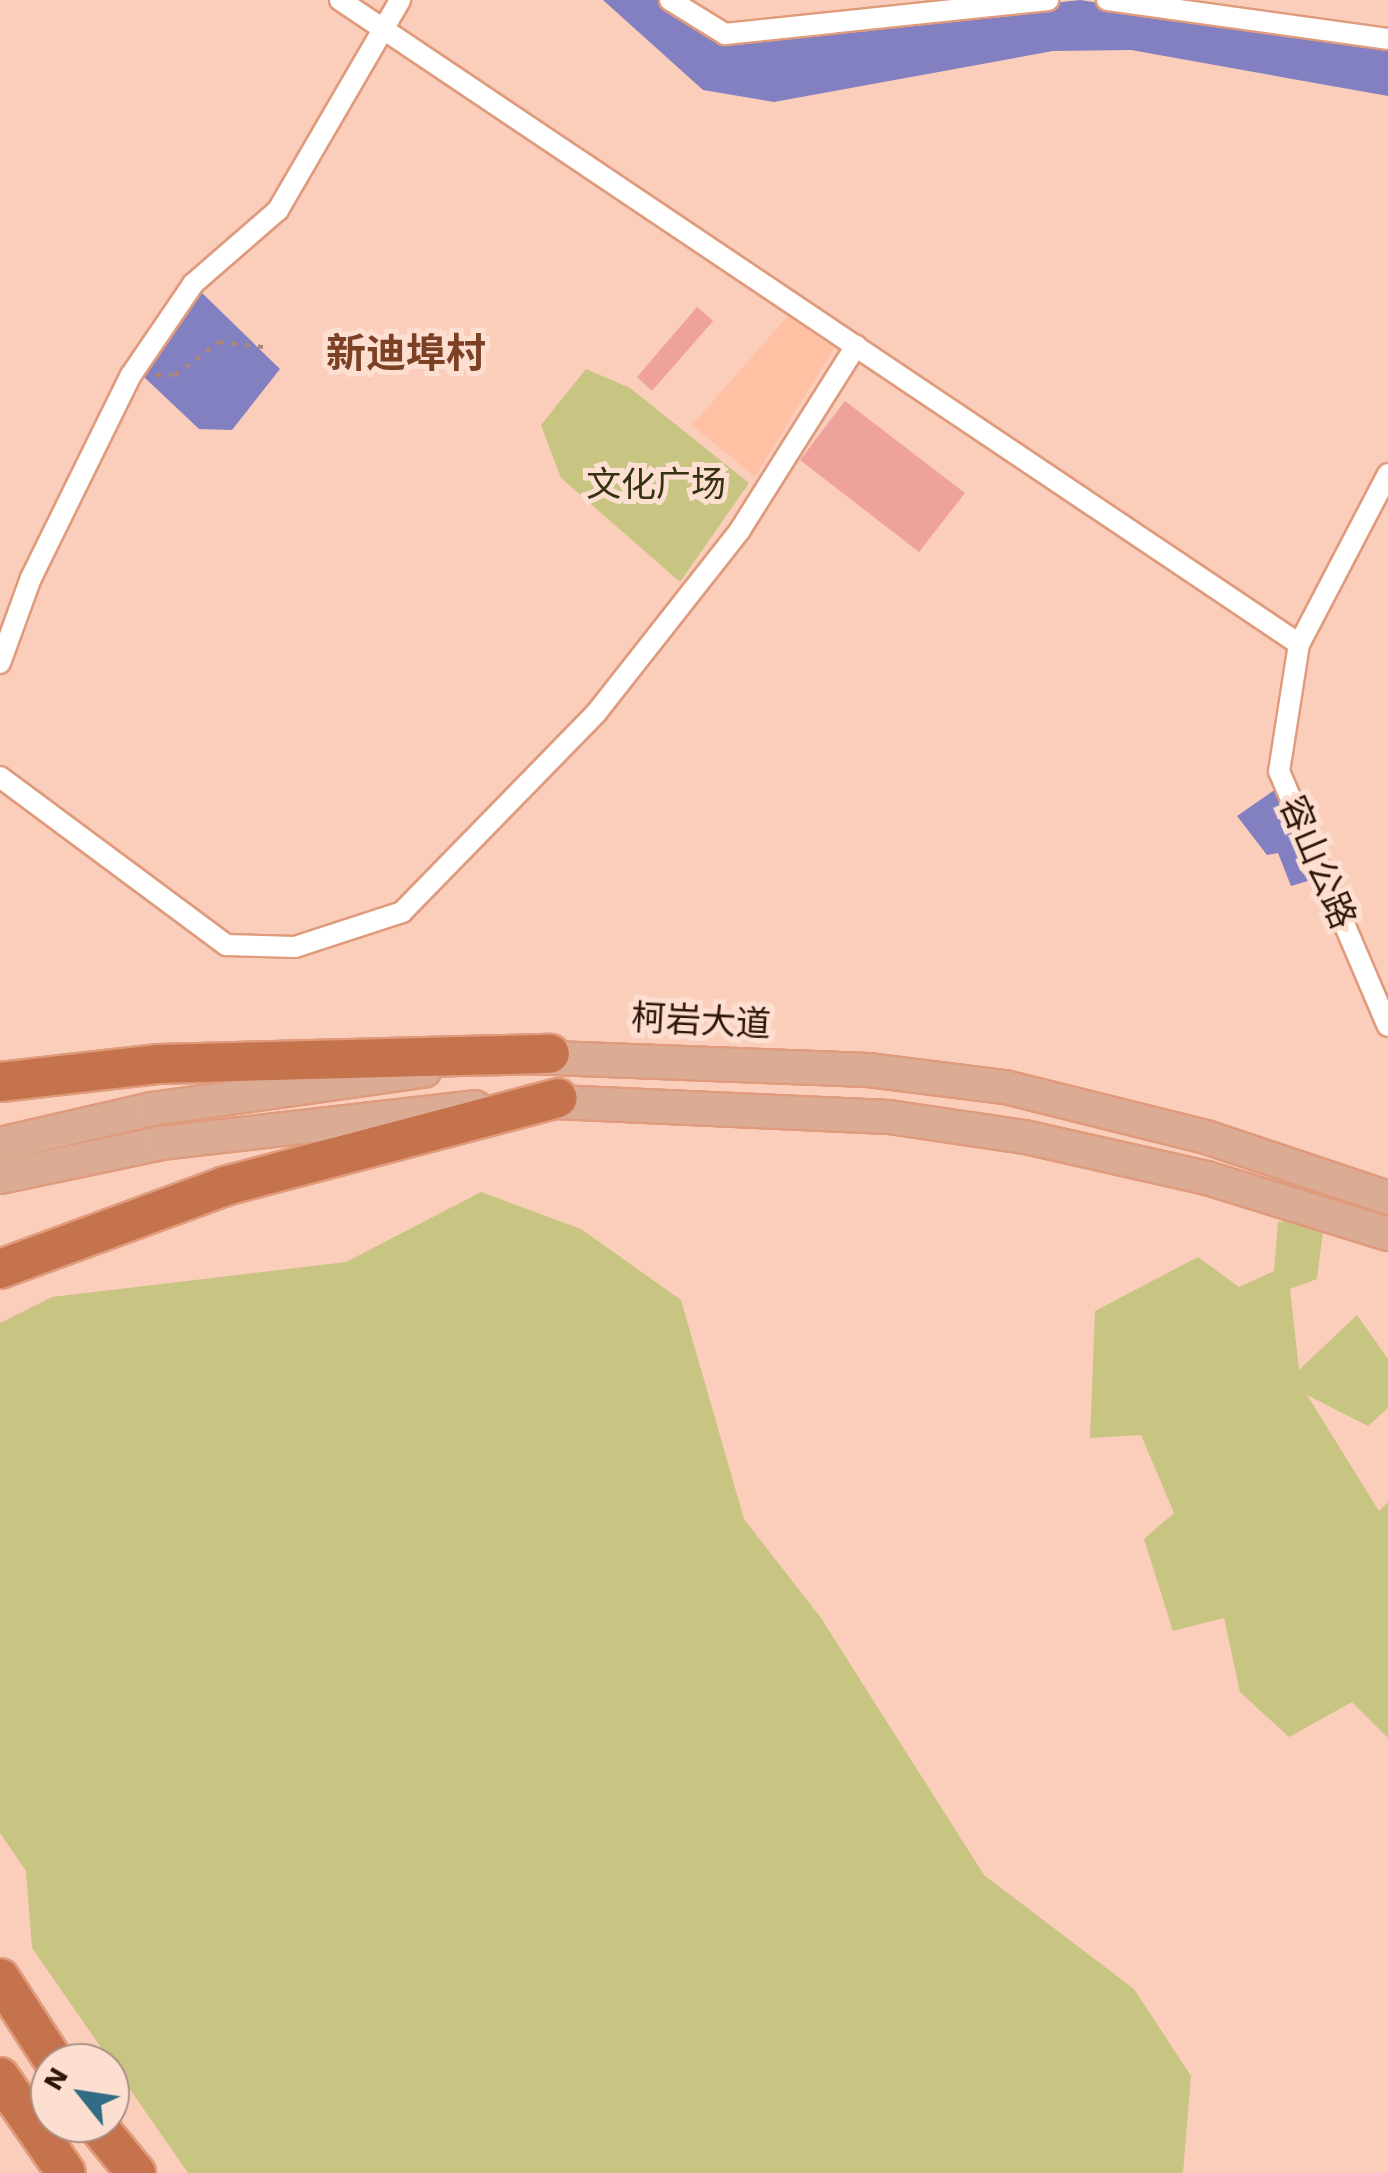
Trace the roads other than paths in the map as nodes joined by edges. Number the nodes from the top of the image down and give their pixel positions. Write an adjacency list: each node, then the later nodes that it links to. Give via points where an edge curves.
1 (340, 0): 6 (street)
2 (400, 0): 6 (street)
3 (670, 0): 4 (street, via 725,34)
4 (1048, 0)
5 (1107, 0): 7 (street)
6 (384, 28): 8 (street); 11 (street, via 278,210 193,284 131,375 31,578)
7 (1388, 38)
8 (856, 346): 10 (street); 12 (street, via 740,530 597,712 402,912 295,947 226,945)
9 (1388, 474): 10 (street, 容山公路)
10 (1299, 644): 13 (street, 容山公路, via 1279,771)
11 (0, 663)
12 (0, 777)
13 (1388, 1026)
14 (550, 1054): 15 (highway, via 159,1064); 17 (main road, 柯岩大道, via 152,1108); 19 (main road, 柯岩大道, via 868,1070 1005,1087 1206,1137)
15 (0, 1082)
16 (558, 1098): 18 (main road, via 161,1143); 20 (main road, via 889,1117 1025,1138 1207,1178); 21 (highway, via 225,1186)
17 (0, 1144)
18 (0, 1177)
19 (1388, 1198)
20 (1388, 1234)
21 (0, 1269)
22 (0, 1978): 23 (highway)
23 (42, 2043)
24 (0, 2078): 26 (highway)
25 (111, 2143): 27 (highway)
26 (54, 2164)
27 (136, 2173)

